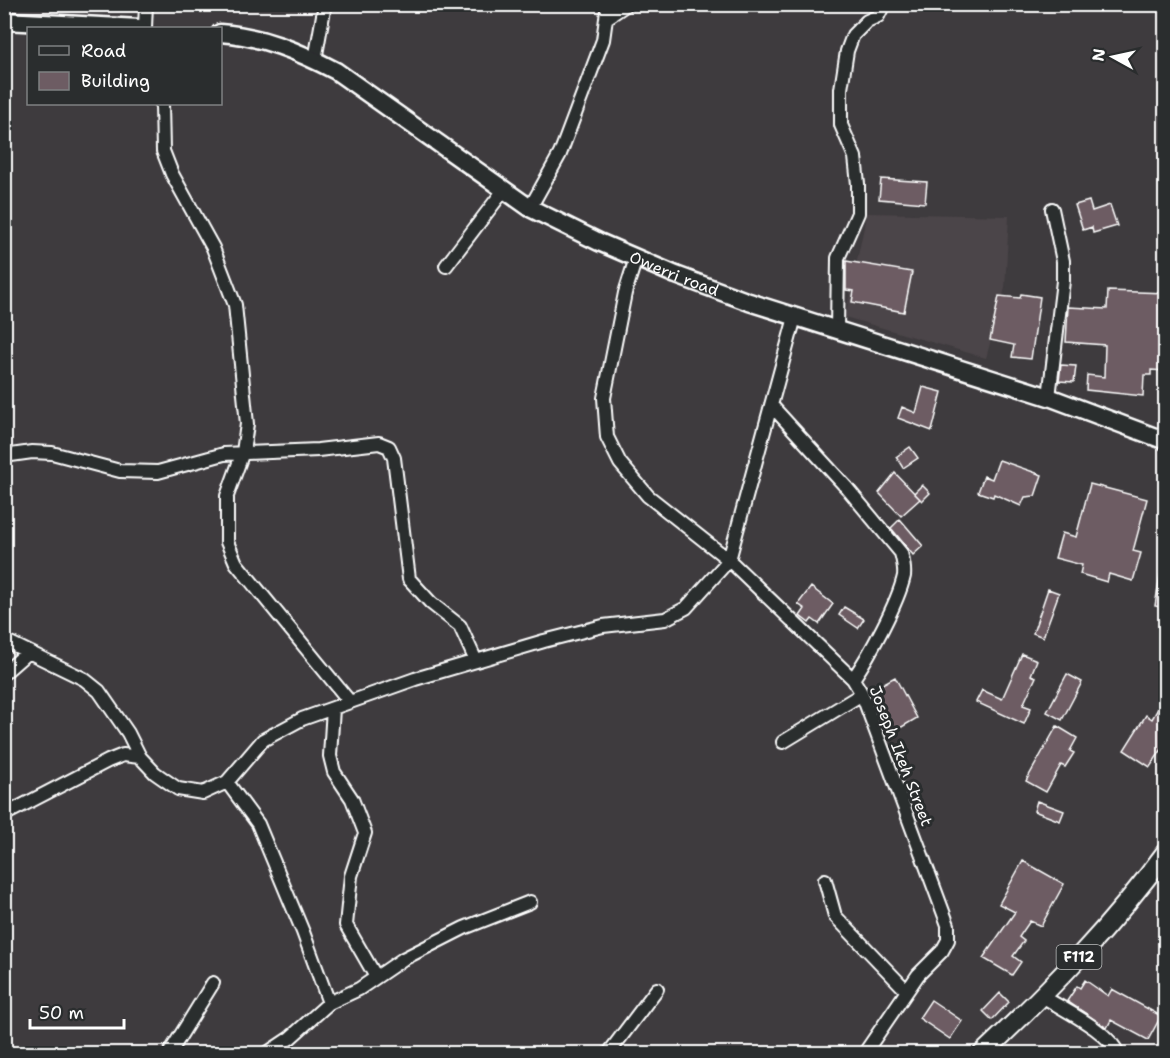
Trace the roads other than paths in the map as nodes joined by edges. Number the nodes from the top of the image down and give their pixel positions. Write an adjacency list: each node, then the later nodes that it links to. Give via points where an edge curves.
1 (146, 4): 8 (street)
2 (325, 4): 10 (street)
3 (627, 4): 5 (street)
4 (884, 4): 18 (street, via 878,16 853,35 840,89 841,125 855,157 858,213 838,258)
5 (608, 11): 13 (street, via 603,40 560,154)
6 (4, 21): 7 (main road)
7 (121, 27)
8 (146, 27)
9 (222, 33): 10 (main road, Owerri road, via 266,41)
10 (315, 60): 12 (main road, Owerri road, via 366,91)
11 (162, 105): 22 (street, via 163,151 188,207 213,248 235,306 246,424)
12 (504, 190): 13 (main road, Owerri road); 16 (street)
13 (530, 208): 15 (main road, Owerri road)
14 (1052, 209): 19 (street, via 1063,261 1063,281)
15 (636, 258): 17 (main road, Owerri road); 24 (street, Joseph Ikeh Street, via 604,398 606,437 620,463 648,496)
16 (446, 266)
17 (795, 317): 18 (main road, Owerri road); 20 (street)
18 (837, 330): 19 (main road, Owerri road)
19 (1049, 397): 21 (main road, Owerri road)
20 (771, 405): 24 (street); 29 (street, via 901,553 904,577 882,629)
21 (1166, 441)
22 (243, 452): 23 (street, via 204,458 158,472 137,472 52,453); 27 (street, via 379,444 389,447 394,458 409,579 460,626); 31 (street, via 227,496 226,542 243,571)
23 (4, 456)
24 (729, 560): 27 (street, via 686,608 665,619 603,626); 29 (street, Joseph Ikeh Street)
25 (4, 640): 26 (street)
26 (28, 652): 28 (street); 34 (street, via 48,659 99,691)
27 (476, 661): 31 (street)
28 (4, 673)
29 (853, 679): 30 (street, Joseph Ikeh Street)
30 (862, 694): 33 (street); 43 (street, Joseph Ikeh Street, via 948,925 948,940 942,951)
31 (350, 702): 32 (street)
32 (333, 708): 35 (street, via 282,728 263,740); 40 (street, via 330,756 365,833 351,876 346,925)
33 (783, 742)
34 (140, 757): 35 (street, via 155,773 190,793 203,793); 36 (street, via 123,755 108,761)
35 (227, 782): 45 (street, via 258,824)
36 (4, 815)
37 (1166, 852): 44 (main road, F112, via 1132,898)
38 (825, 880): 43 (street, via 835,916)
39 (530, 902): 40 (street, via 464,928)
40 (376, 977): 45 (street)
41 (213, 983): 46 (street)
42 (657, 989): 48 (street)
43 (907, 991): 49 (street)
44 (1042, 996): 50 (main road, F112); 51 (street, via 1102,1034)
45 (329, 1003): 47 (street, via 300,1030)
46 (169, 1053)
47 (266, 1053)
48 (608, 1053)
49 (864, 1053)
50 (982, 1053)
51 (1118, 1053)

